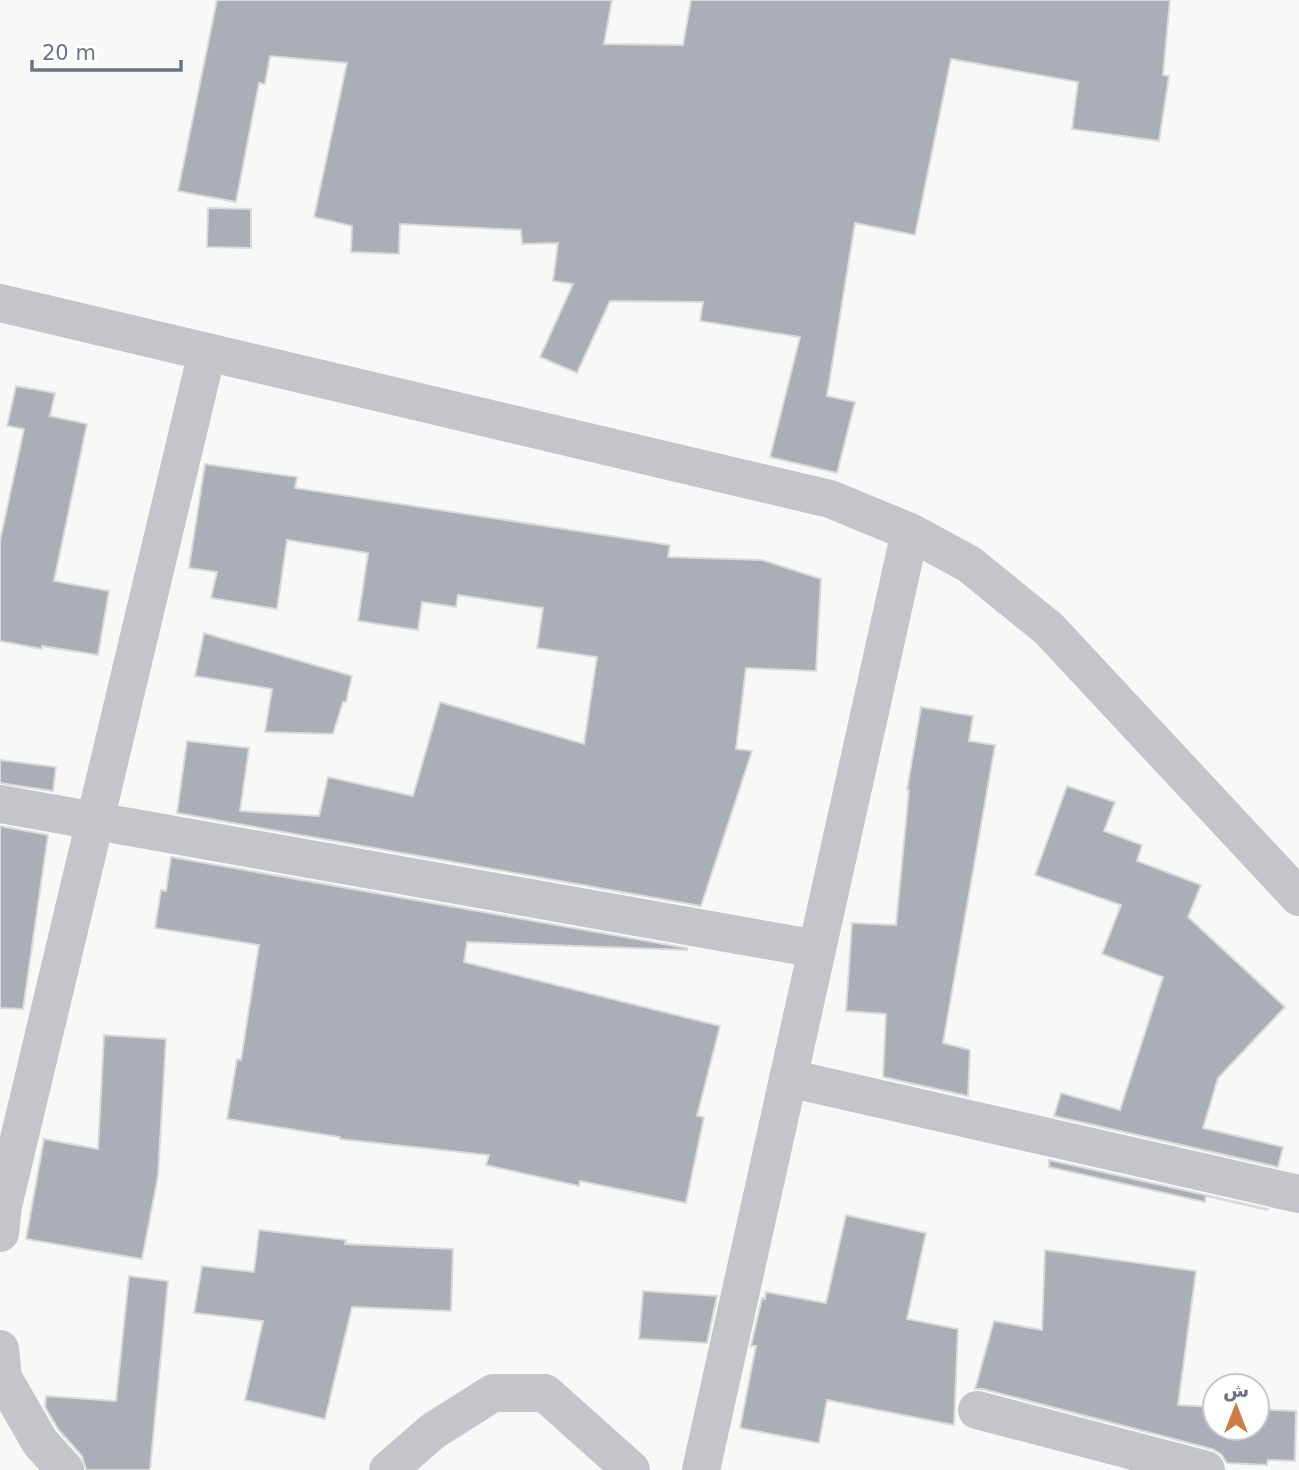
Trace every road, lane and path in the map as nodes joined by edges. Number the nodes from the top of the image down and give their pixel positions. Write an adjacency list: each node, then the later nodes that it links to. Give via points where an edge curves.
1 (0, 303): 2 (street)
2 (206, 352): 3 (street, via 830,499); 5 (street)
3 (910, 532): 6 (street, via 969,564 1049,629); 7 (street)
4 (0, 804): 5 (street)
5 (95, 822): 7 (street); 10 (street)
6 (1299, 897)
7 (817, 949): 8 (street)
8 (788, 1078): 9 (street); 16 (street)
9 (1299, 1194)
10 (0, 1233)
11 (0, 1349): 13 (street, via 4,1378 40,1442)
12 (978, 1410): 17 (street)
13 (65, 1470)
14 (388, 1470): 15 (street, via 433,1431 493,1393 545,1393)
15 (631, 1470)
16 (701, 1470)
17 (1206, 1470)

